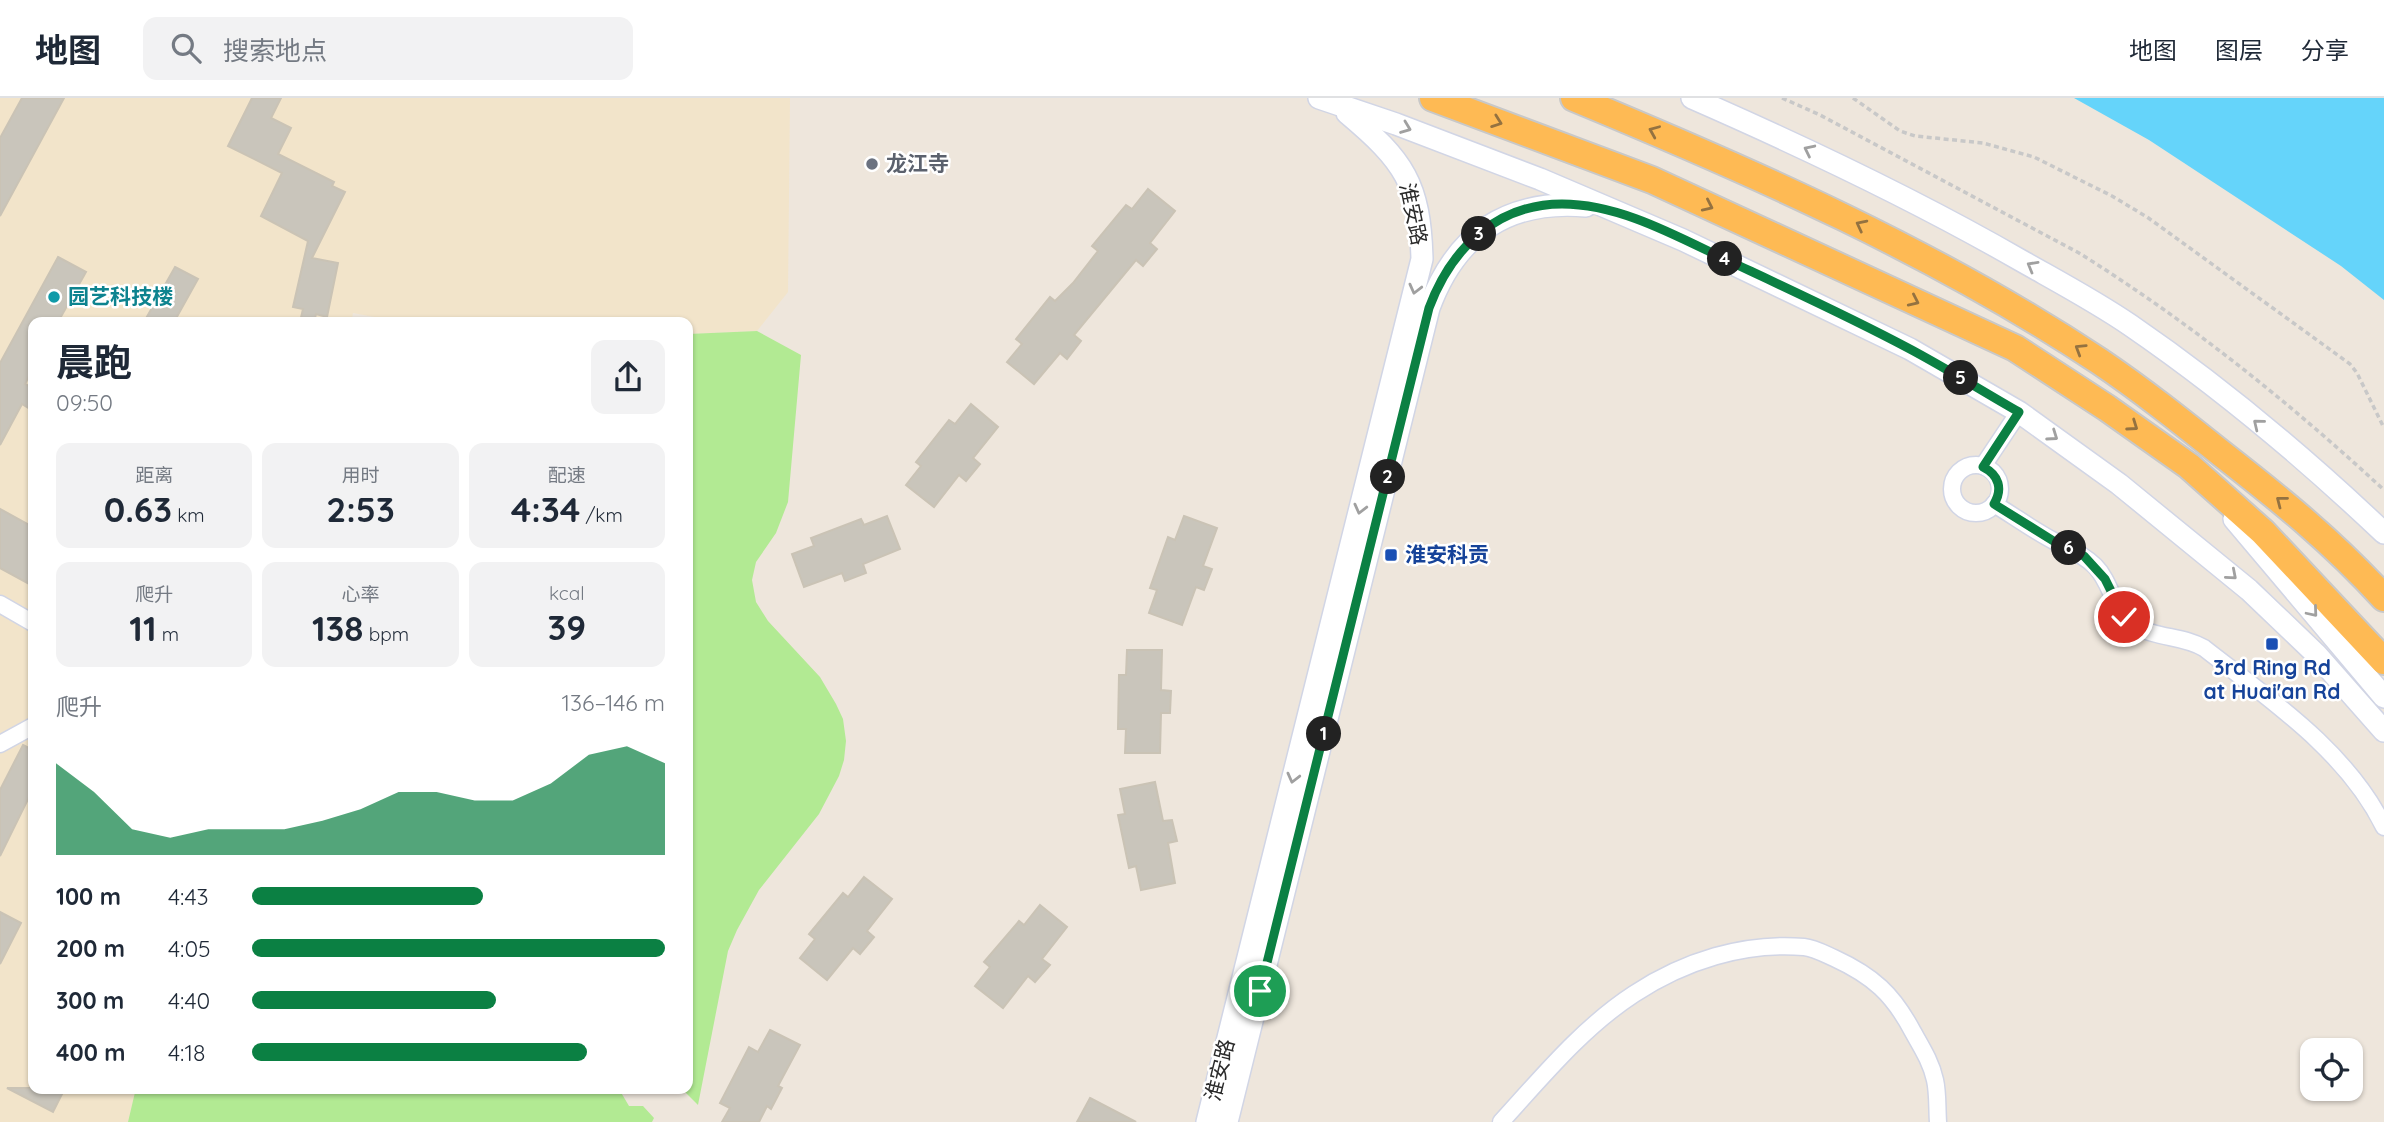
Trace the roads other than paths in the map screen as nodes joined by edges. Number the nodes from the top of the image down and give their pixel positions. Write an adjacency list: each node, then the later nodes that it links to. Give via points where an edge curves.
1 (1433, 98): 7 (highway, one-way to 7, via 1653,180 2015,348)
2 (1574, 98): 10 (highway, one-way to 2, via 2100,362 1932,261 1721,160)
3 (1692, 98): 11 (main road, one-way to 3, via 2221,393 2089,299 1859,174)
4 (1328, 102): 5 (main road, one-way to 5); 22 (main road, 淮安路, one-way to 22, via 1381,142 1405,174 1419,218 1422,259)
5 (1607, 208): 6 (main road, via 1841,313); 23 (main road, 淮安路, via 1538,206 1491,222 1465,247 1436,288)
6 (2019, 412): 8 (street); 19 (main road, one-way to 19, via 2119,484 2249,590 2316,654)
7 (2189, 466): 16 (highway, via 2263,532); 17 (main road, one-way to 17)
8 (1983, 467): 9 (street, via 1999,483); 9 (street, via 1960,471 1952,494 1966,511 1981,512)
9 (1994, 504): 21 (street, via 2084,556 2105,579 2124,617 2136,626 2204,648 2314,735)
10 (2306, 520): 12 (highway); 13 (highway)
11 (2384, 533)
12 (2384, 583)
13 (2384, 598)
14 (0, 604): 15 (street)
15 (28, 620)
16 (2384, 661)
17 (2384, 697)
18 (28, 729): 20 (street)
19 (2384, 731)
20 (0, 744)
21 (2384, 827)
22 (1207, 1122)
23 (1227, 1122)
24 (1501, 1122): 25 (street, via 1570,1047 1634,993 1686,966 1738,950 1807,947 1870,977 1897,1004 1929,1059 1936,1083)
25 (1938, 1122)

